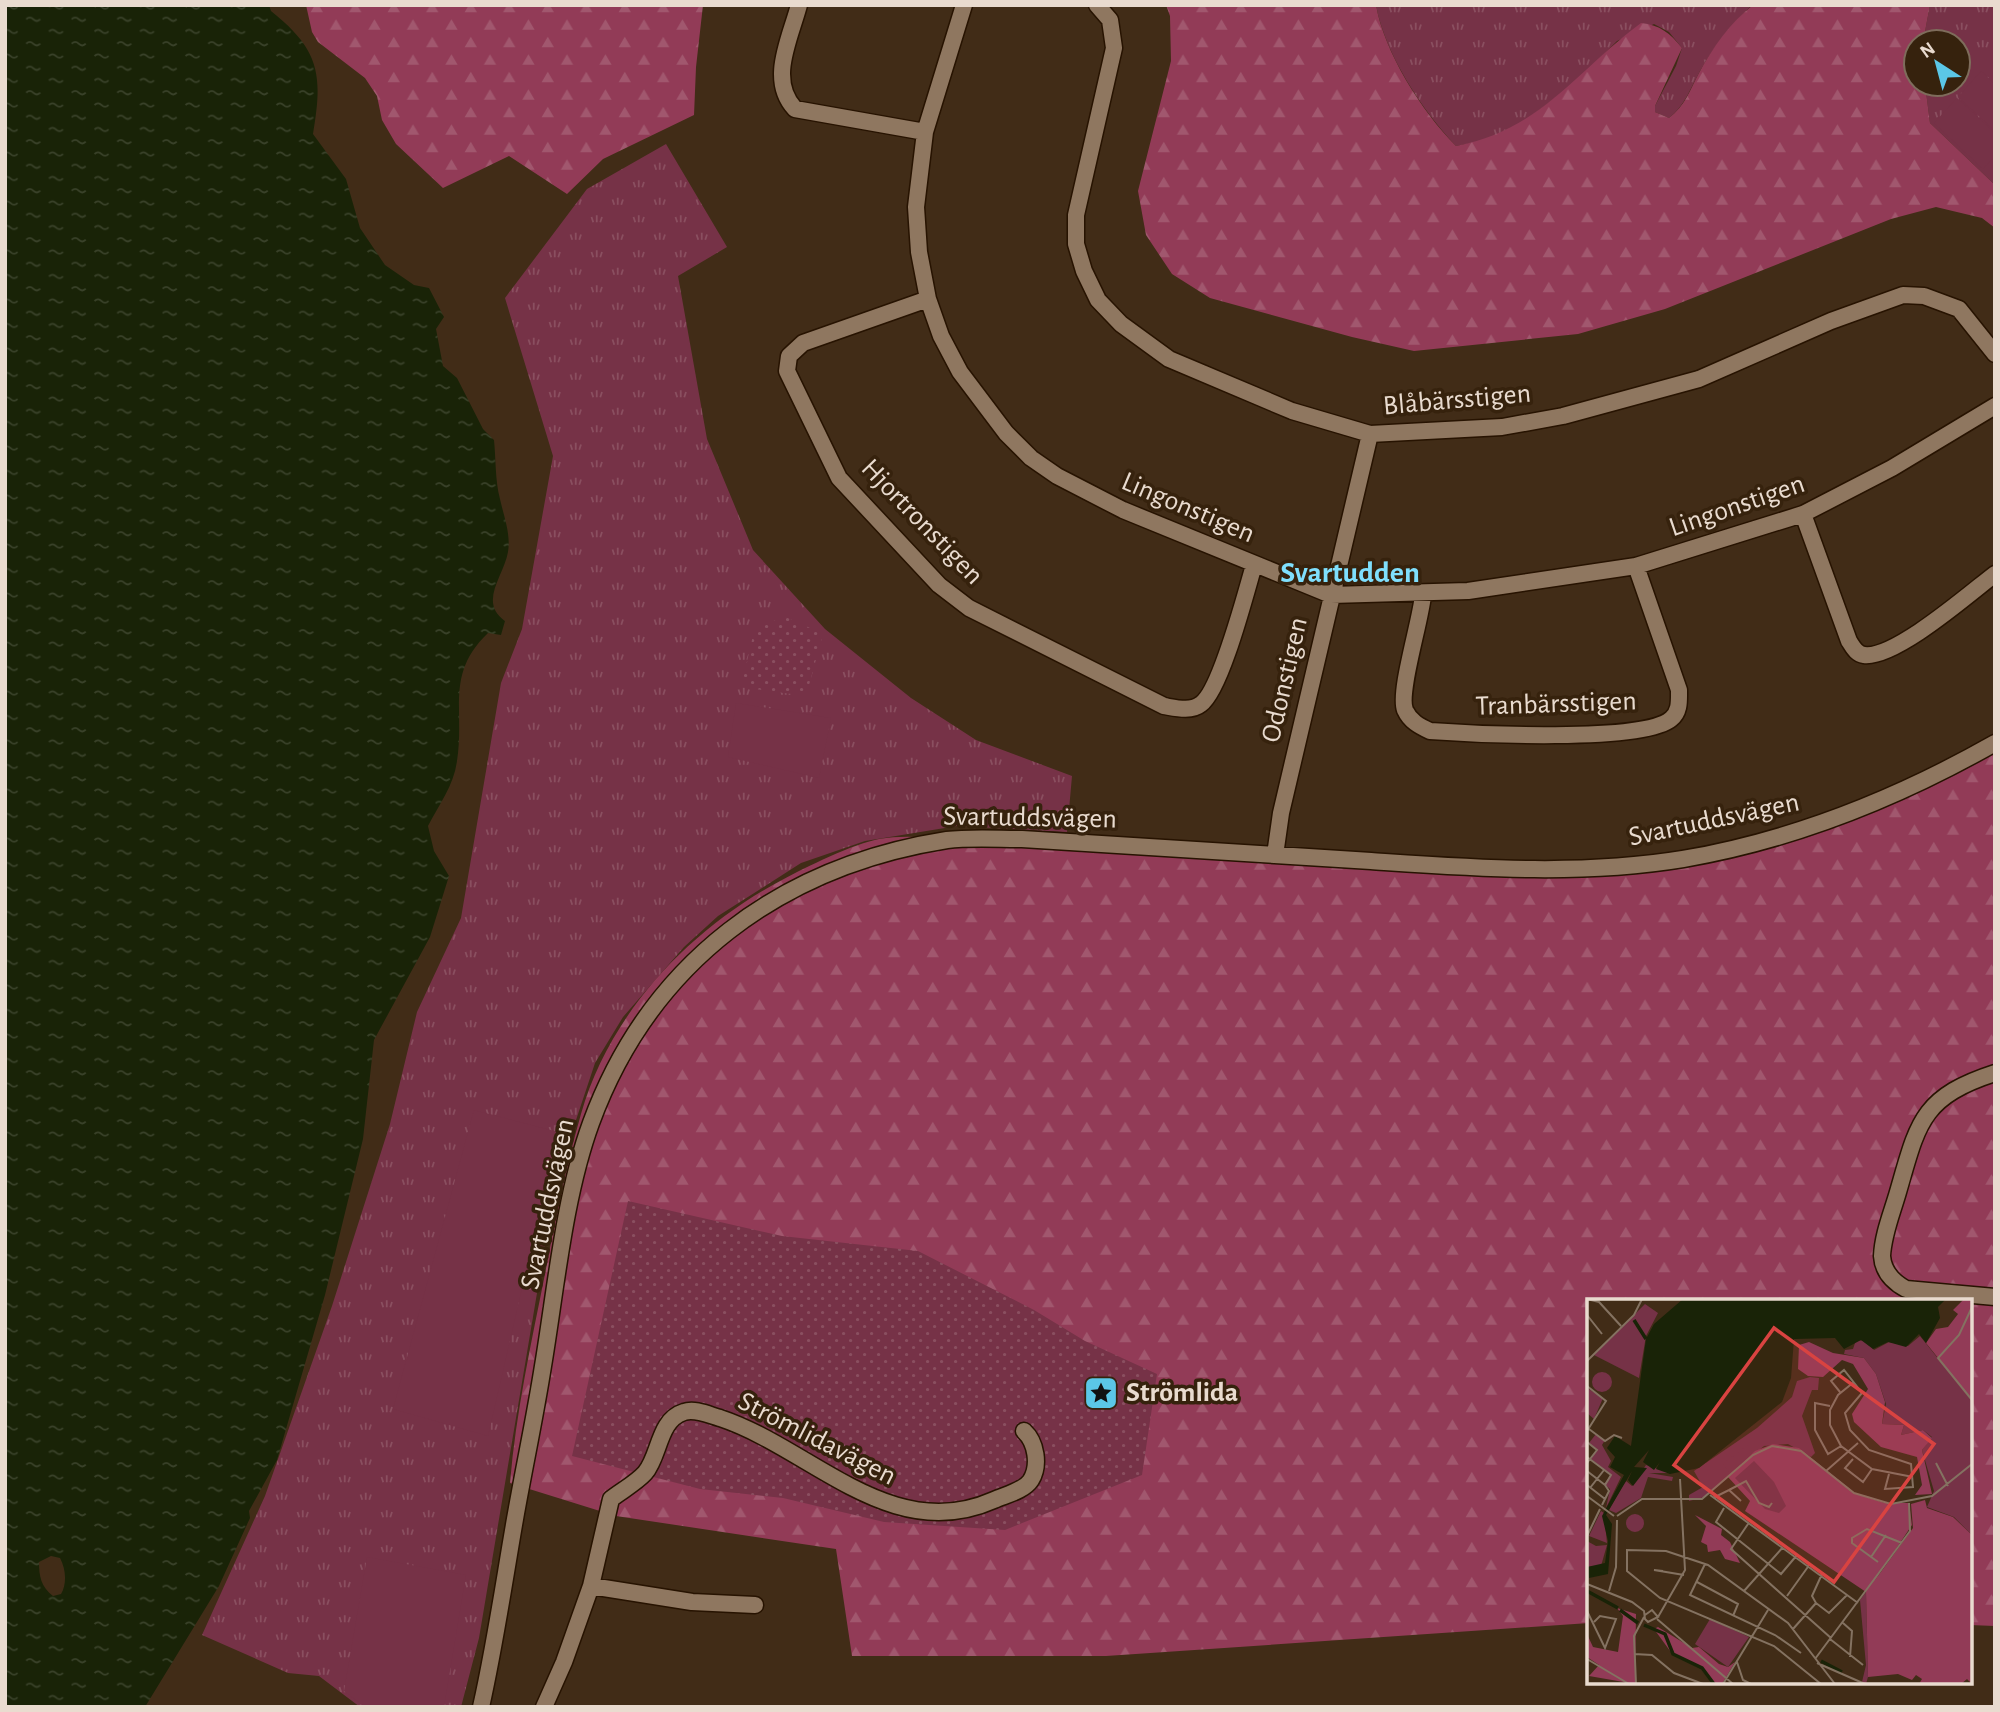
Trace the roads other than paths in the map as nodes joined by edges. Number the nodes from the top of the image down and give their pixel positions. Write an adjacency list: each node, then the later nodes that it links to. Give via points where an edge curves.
1 (799, 5): 4 (street, via 780,74 785,99 795,109)
2 (964, 5): 4 (street, Lingonstigen)
3 (1097, 5): 8 (street, Blåbärsstigen, via 1110,20 1114,48 1076,215 1076,244 1098,300 1121,324 1168,359 1292,411)
4 (925, 132): 5 (street, Lingonstigen, via 916,207)
5 (928, 299): 10 (street, Lingonstigen, via 960,372 984,408 1031,458 1085,492); 10 (street, Hjortronstigen, via 803,343 789,356 787,371 839,478 939,585 968,608 1164,706 1190,709 1203,703 1214,682)
6 (1995, 354): 8 (street, Blåbärsstigen, via 1959,309 1924,296 1903,295 1842,316 1699,379 1611,405 1502,427)
7 (1995, 406): 9 (street, Lingonstigen, via 1892,468)
8 (1370, 434): 13 (street, Odonstigen)
9 (1803, 514): 11 (street, Lingonstigen); 12 (street, via 1849,641 1856,652 1865,655 1920,631)
10 (1254, 565): 13 (street, Lingonstigen)
11 (1636, 566): 14 (street, Lingonstigen, via 1524,585); 14 (street, Tranbärsstigen, via 1679,690 1679,708 1672,719 1646,729 1541,737 1430,731 1413,722 1402,695)
12 (1995, 574)
13 (1331, 595): 14 (street, Lingonstigen); 16 (street, Odonstigen)
14 (1423, 595)
15 (1995, 743): 16 (street, Svartuddsvägen, via 1928,780 1831,820 1684,859 1527,870)
16 (1275, 855): 22 (street, Svartuddsvägen, via 1022,839 951,839 890,851 842,865 793,887 719,938 681,974 656,1003 611,1075 580,1158)
17 (1995, 1073): 18 (street, via 1947,1094 1921,1122 1882,1255 1887,1272 1906,1289)
18 (1995, 1297)
19 (1024, 1431): 20 (street, Strömlidavägen, via 1035,1454 1031,1479 1024,1487 984,1505 919,1512 862,1493 730,1422 685,1412 664,1432 644,1474 611,1499)
20 (591, 1586): 21 (street, via 692,1602); 23 (street, Strömlidavägen)
21 (755, 1605)
22 (481, 1707)
23 (544, 1707)

